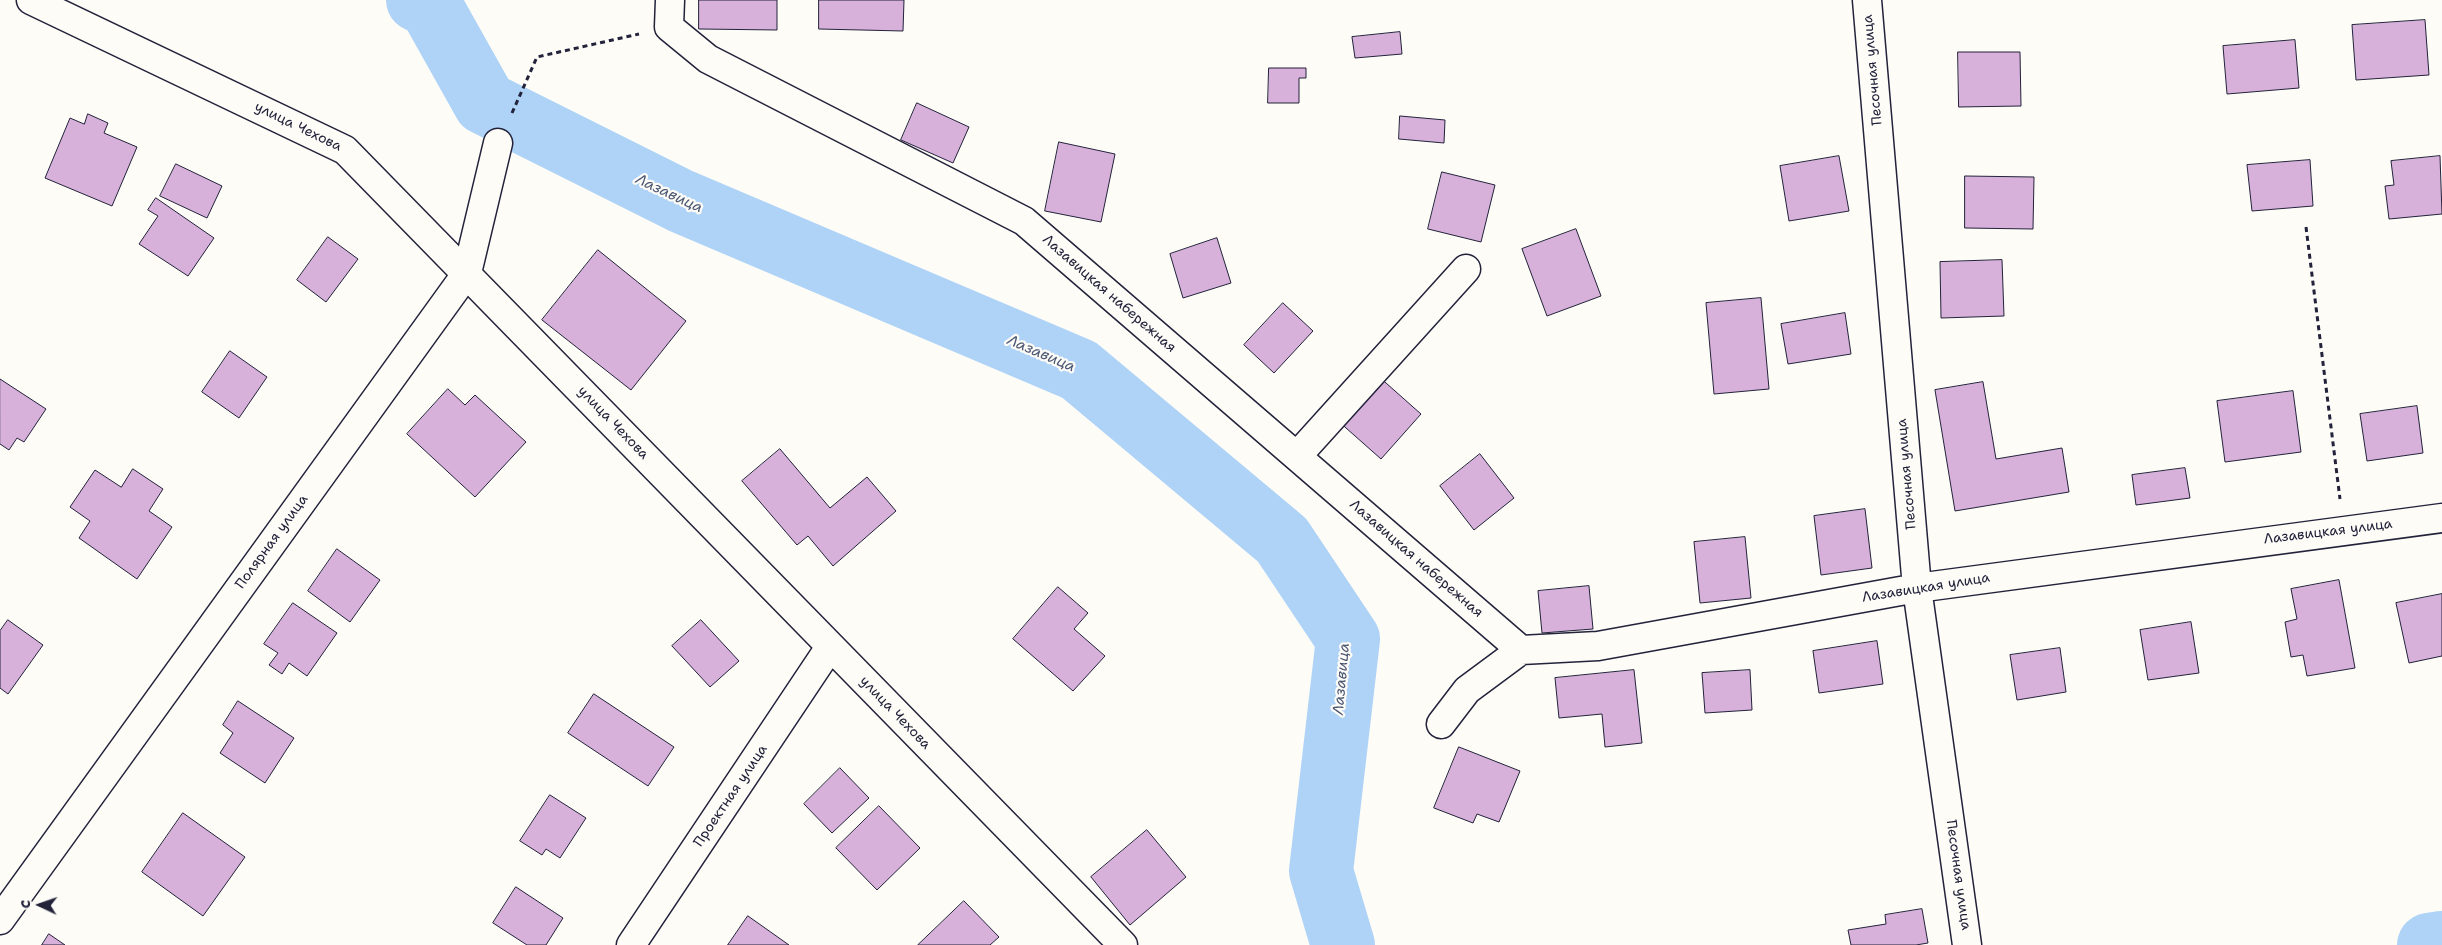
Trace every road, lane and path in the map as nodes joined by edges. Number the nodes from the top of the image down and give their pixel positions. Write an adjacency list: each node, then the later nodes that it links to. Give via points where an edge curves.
1 (31, 0): 8 (street, улица Чехова, via 345,150)
2 (670, 0): 4 (street)
3 (1868, 0): 12 (street, Песочная улица)
4 (669, 27): 5 (path, via 536,57); 9 (street, Лазавицкая набережная, via 708,59 1024,221)
5 (498, 143): 8 (street, Полярная улица)
6 (2306, 227): 11 (path)
7 (1466, 270): 9 (street)
8 (467, 273): 13 (street, улица Чехова); 16 (street, Полярная улица)
9 (1297, 456): 14 (street, Лазавицкая набережная)
10 (2442, 518): 11 (street, Лазавицкая улица)
11 (2343, 530): 12 (street, Лазавицкая улица)
12 (1917, 588): 14 (street, Лазавицкая улица, via 1598,646); 19 (street, Песочная улица)
13 (830, 647): 17 (street, Проектная улица); 18 (street, улица Чехова)
14 (1521, 650): 15 (street, via 1467,690)
15 (1441, 724)
16 (0, 920)
17 (631, 945)
18 (1123, 945)
19 (1967, 945)

